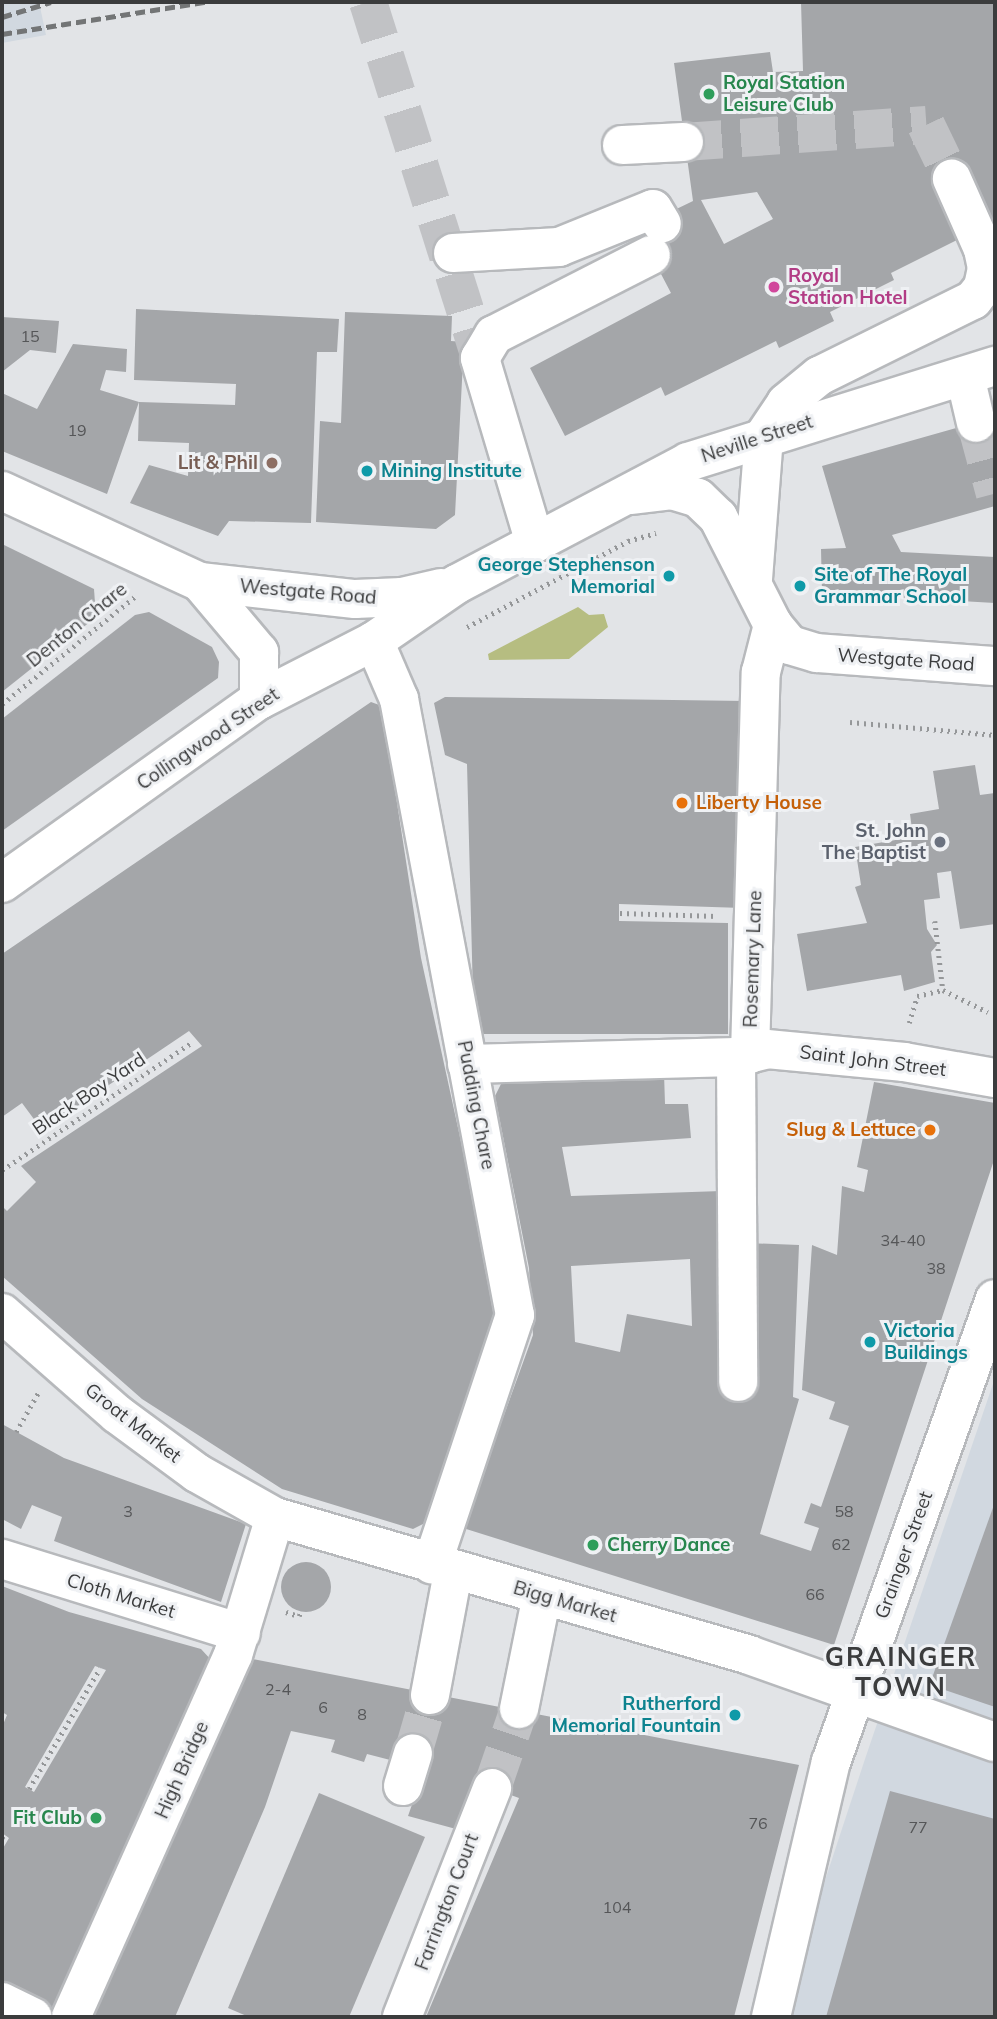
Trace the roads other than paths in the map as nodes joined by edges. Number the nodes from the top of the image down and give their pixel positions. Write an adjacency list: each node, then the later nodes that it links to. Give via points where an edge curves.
1 (684, 142): 2 (street)
2 (622, 145)
3 (952, 178): 5 (street, via 983,249)
4 (453, 253): 11 (street, via 559,247 653,209 657,239 494,335 480,358)
5 (989, 286): 8 (street, via 973,300 819,376 786,403)
6 (980, 371): 7 (street); 8 (street, Neville Street)
7 (976, 423)
8 (764, 436): 10 (street, Neville Street, via 706,453); 13 (street)
9 (2, 491): 12 (street, Westgate Road)
10 (626, 495): 11 (street, Neville Street); 13 (street, via 672,490 698,498 718,517)
11 (535, 543): 14 (street, Neville Street)
12 (185, 575): 14 (street, Westgate Road, via 355,599 402,597); 18 (street, Westgate Road, via 259,652)
13 (753, 579): 15 (street)
14 (457, 584): 16 (street, Collingwood Street)
15 (773, 625): 17 (street, Westgate Road, via 790,645 817,653); 20 (street, Rosemary Lane, via 761,672)
16 (374, 641): 18 (street, Collingwood Street); 21 (street, Pudding Chare, via 399,699)
17 (995, 666)
18 (259, 700): 19 (street, Collingwood Street)
19 (2, 883)
20 (743, 1055): 21 (street); 22 (street, Saint John Street, via 767,1049 904,1062); 25 (street, Rosemary Lane)
21 (467, 1063): 28 (street, Pudding Chare, via 515,1315)
22 (995, 1078)
23 (995, 1300): 31 (street, Grainger Street)
24 (2, 1313): 26 (street, Groat Market, via 117,1414 197,1473)
25 (738, 1382)
26 (275, 1517): 28 (street, Bigg Market); 30 (street, High Bridge)
27 (2, 1559): 30 (street, Cloth Market)
28 (442, 1569): 29 (street, Bigg Market); 32 (street, Pudding Chare)
29 (542, 1595): 31 (street, Bigg Market); 33 (street)
30 (241, 1633): 38 (street, High Bridge)
31 (855, 1692): 34 (street, Bigg Market); 40 (street, Grainger Street, via 831,1762)
32 (430, 1695)
33 (519, 1709)
34 (995, 1742)
35 (492, 1788): 39 (street, Farrington Court)
36 (2, 2002): 37 (street)
37 (33, 2017)
38 (71, 2017)
39 (402, 2017)
40 (771, 2017)

